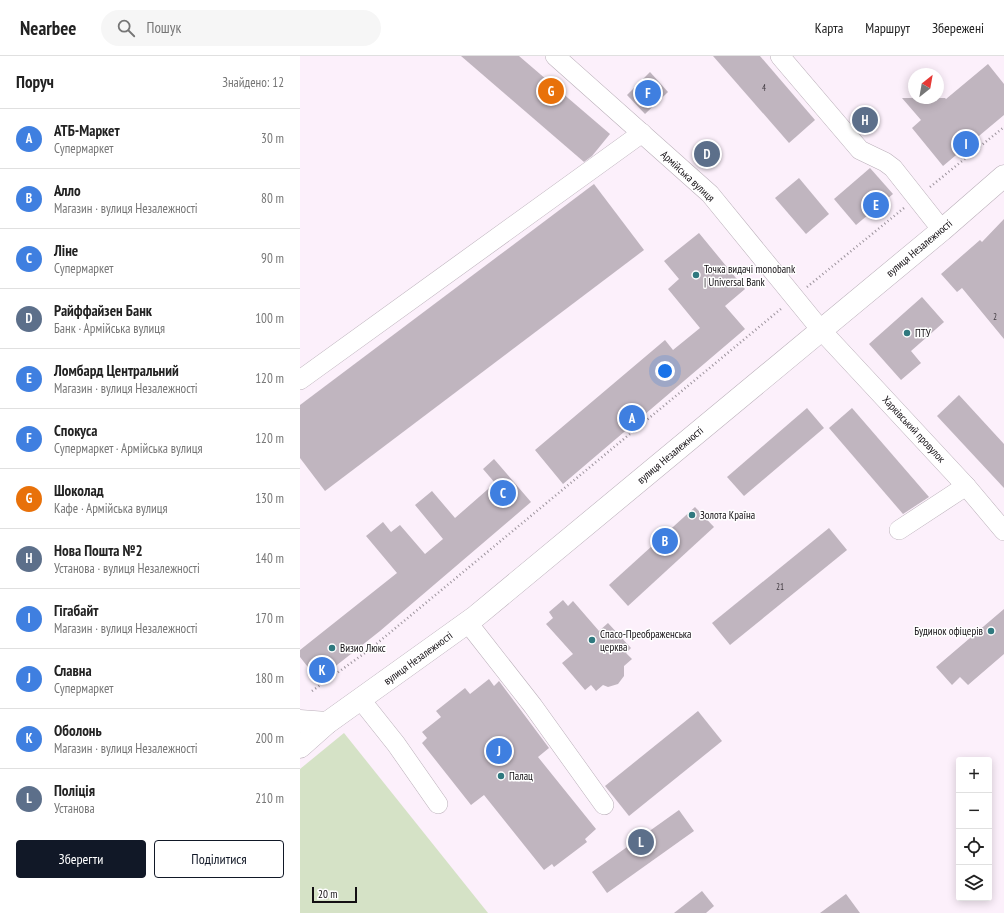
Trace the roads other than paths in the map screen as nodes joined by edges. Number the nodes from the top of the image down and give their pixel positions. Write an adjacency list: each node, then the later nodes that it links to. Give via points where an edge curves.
1 (555, 56): 3 (street, Армійська вулиця)
2 (780, 56): 5 (street, via 860,150 893,168)
3 (642, 133): 6 (street, Армійська вулиця, via 710,194); 7 (street)
4 (1004, 176): 5 (main road, вулиця Незалежності)
5 (942, 230): 6 (main road, вулиця Незалежності)
6 (821, 330): 8 (street, Харківський провулок); 11 (main road, вулиця Незалежності)
7 (300, 380)
8 (966, 486): 9 (street); 10 (street, Харківський провулок)
9 (898, 530)
10 (1004, 531)
11 (468, 623): 12 (main road, вулиця Незалежності); 17 (street, via 533,706)
12 (361, 700): 14 (main road, вулиця Незалежності); 16 (street)
13 (300, 720): 14 (main road)
14 (327, 723): 15 (main road, вулиця Незалежності)
15 (300, 747)
16 (438, 804)
17 (604, 805)

